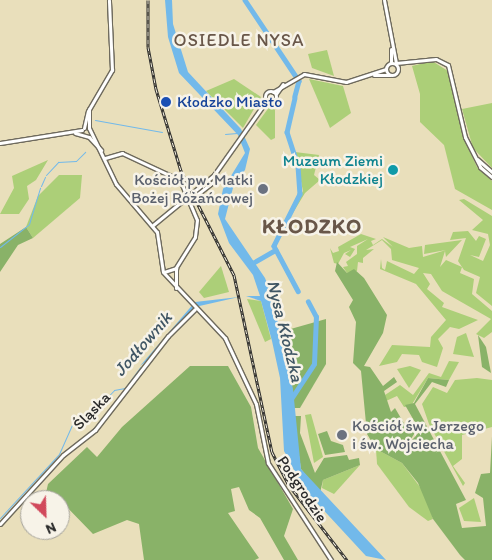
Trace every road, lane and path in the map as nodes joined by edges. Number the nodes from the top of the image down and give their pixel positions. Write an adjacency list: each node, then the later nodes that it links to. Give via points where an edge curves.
1 (109, 0): 13 (street, via 112,70 88,109)
2 (384, 0): 3 (street)
3 (392, 46): 4 (street); 5 (street)
4 (391, 62): 5 (street); 7 (street)
5 (396, 63): 6 (street); 8 (street)
6 (403, 65): 8 (street); 17 (street, via 436,59 450,66 462,128)
7 (386, 69): 9 (street); 10 (street)
8 (399, 69): 9 (street)
9 (390, 74): 10 (street)
10 (374, 75): 11 (street, via 342,82 302,75 283,83)
11 (274, 93): 12 (street); 12 (street, via 273,102)
12 (267, 100): 22 (street, via 210,179)
13 (84, 130): 14 (street); 15 (street); 16 (street)
14 (92, 133): 15 (street); 18 (street)
15 (89, 137): 18 (street)
16 (0, 143)
17 (474, 156): 19 (street); 20 (street)
18 (105, 157): 22 (street, via 122,153 165,170 178,178); 25 (street, via 118,187)
19 (492, 172)
20 (492, 178)
21 (214, 182): 23 (street)
22 (188, 195): 23 (street); 24 (street)
23 (190, 200): 27 (street, via 197,216 195,235)
24 (159, 220): 25 (street); 26 (street)
25 (153, 225): 26 (street)
26 (157, 232): 28 (street)
27 (176, 268): 28 (street); 29 (street)
28 (163, 272): 29 (street, Podgrodzie)
29 (176, 290): 30 (street, Podgrodzie)
30 (192, 306): 31 (street, Śląska, via 95,430 63,455); 32 (street, Podgrodzie, via 224,335 254,400 268,464)
31 (0, 524)
32 (331, 560)

